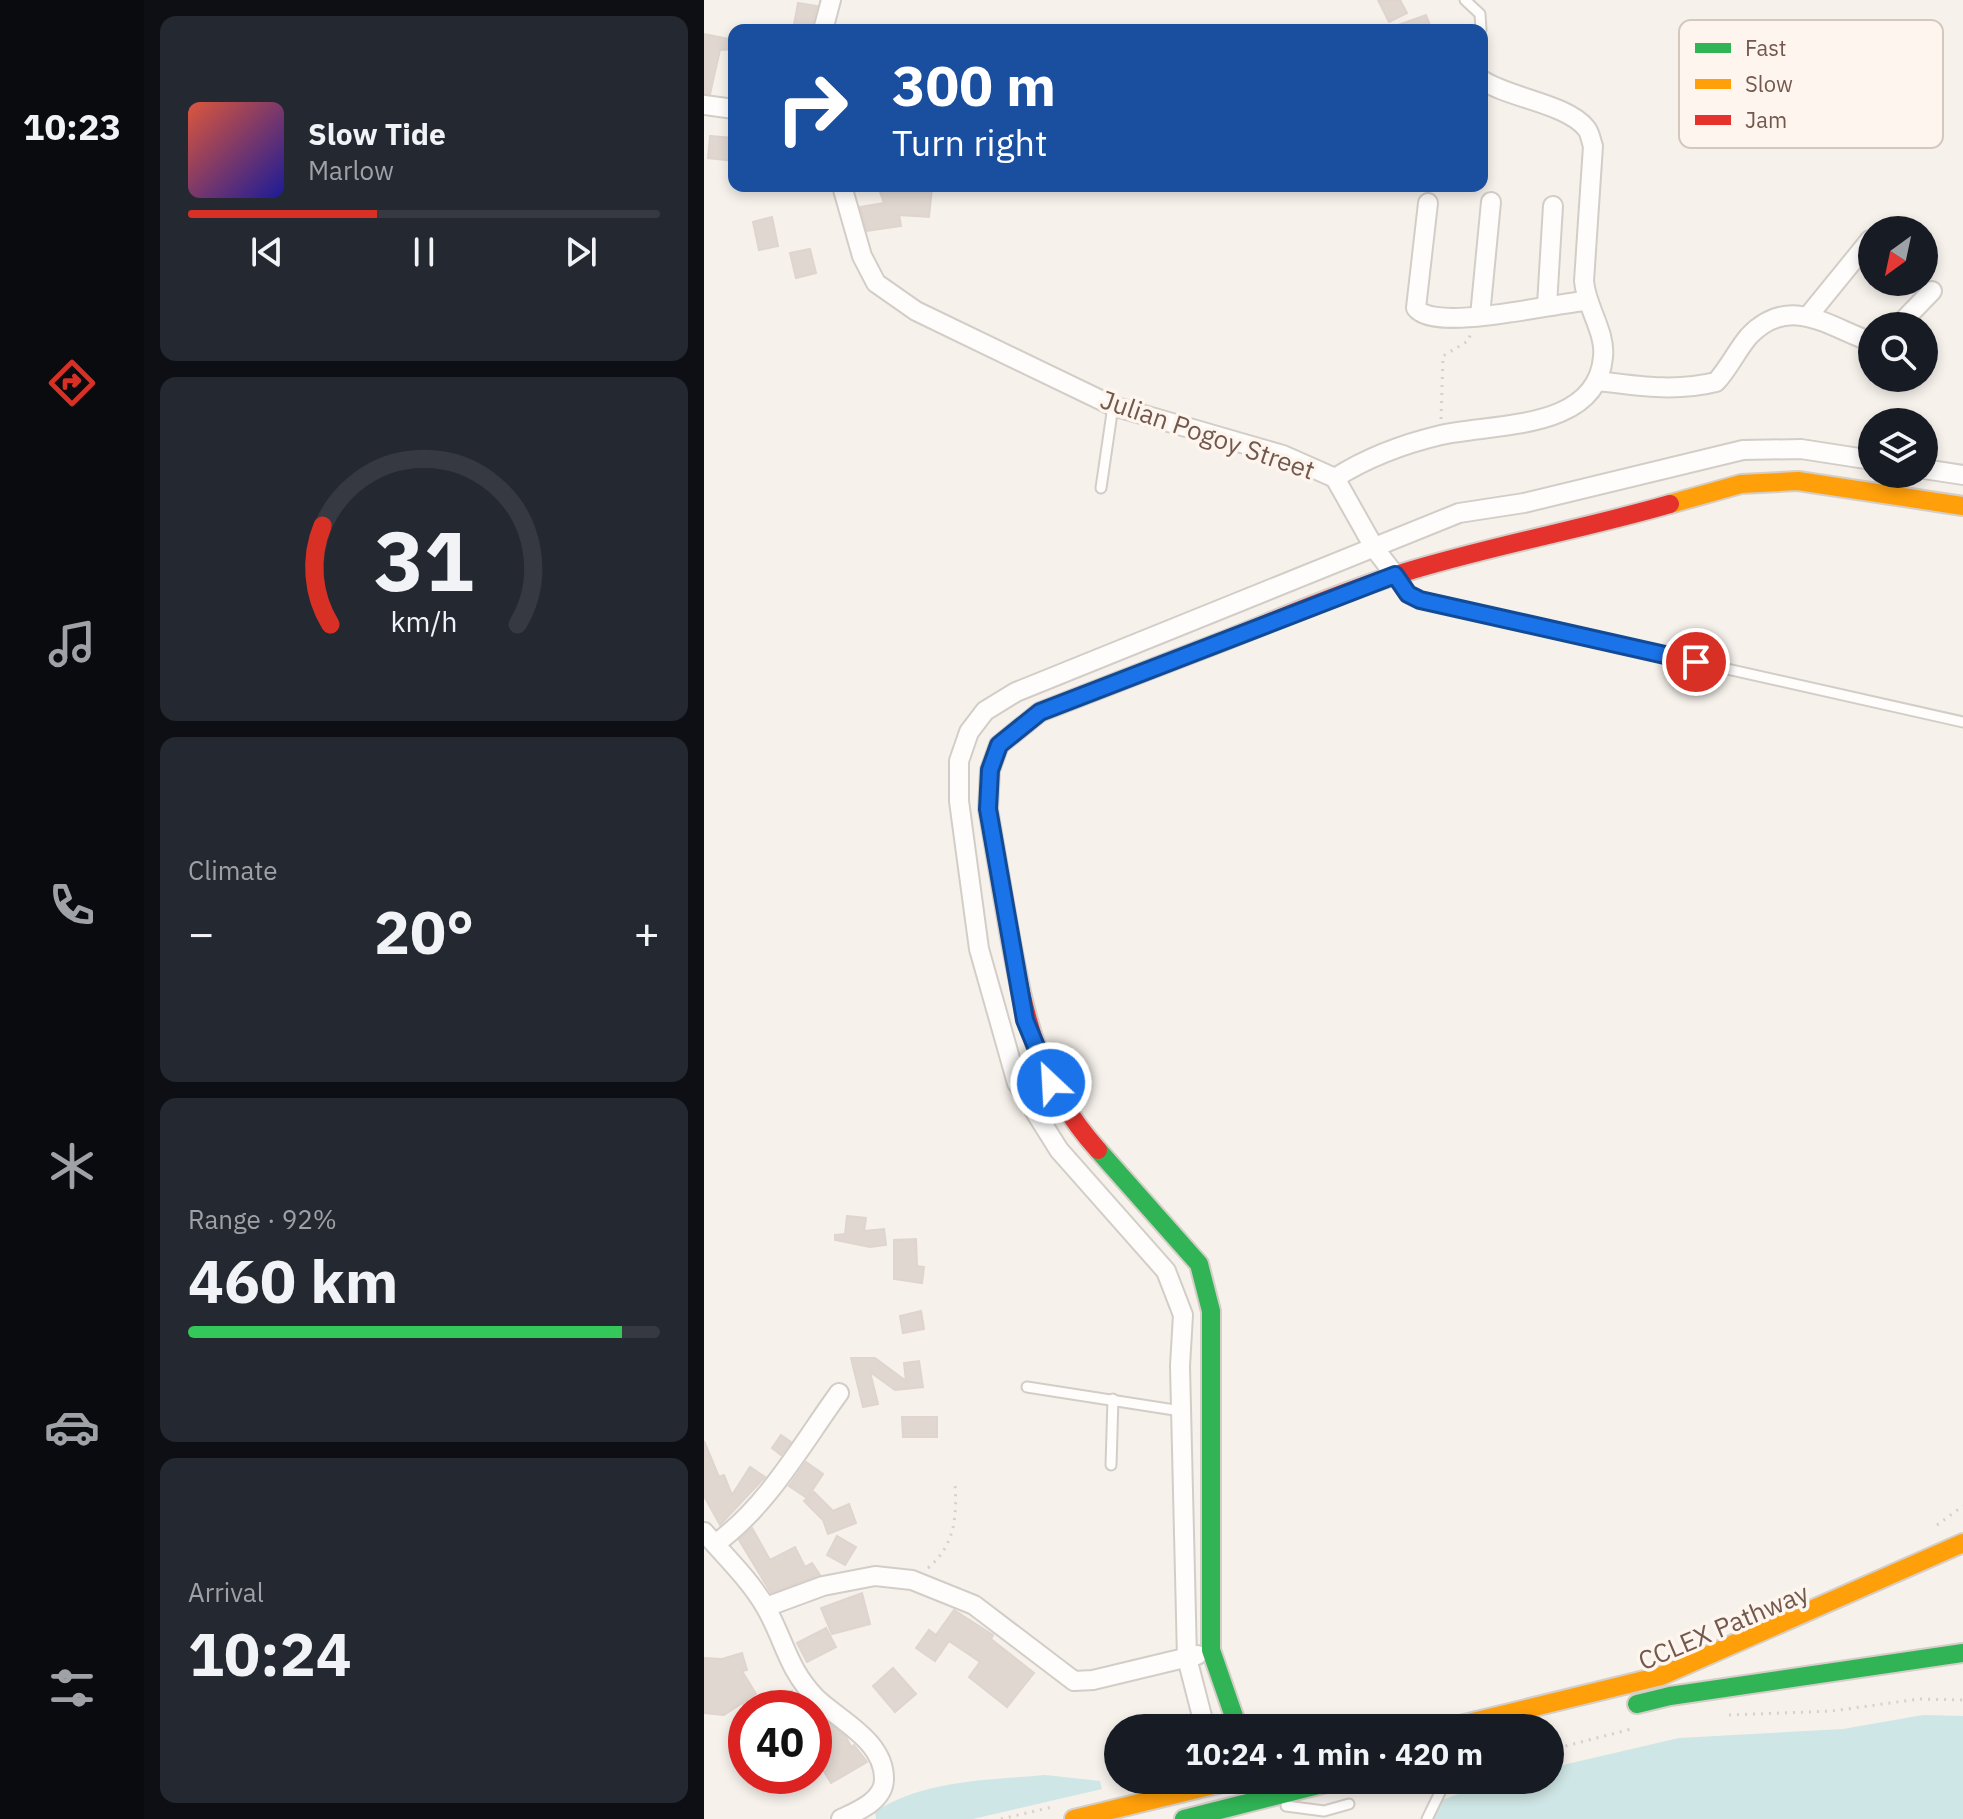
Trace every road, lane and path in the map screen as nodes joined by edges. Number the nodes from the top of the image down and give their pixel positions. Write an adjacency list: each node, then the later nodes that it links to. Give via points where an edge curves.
1 (831, 0): 3 (street)
2 (1465, 0): 4 (lane, via 1480,14)
3 (825, 24)
4 (1481, 24)
5 (1488, 84): 14 (street, via 1586,128 1593,146)
6 (704, 105): 7 (street)
7 (728, 108)
8 (844, 192): 21 (street, Julian Pogoy Street, via 862,256 886,293)
9 (1491, 202): 18 (street)
10 (1428, 203): 18 (street, via 1416,308 1431,318)
11 (1553, 206): 15 (street)
12 (1858, 255): 17 (street)
13 (1927, 296): 16 (street)
14 (1586, 301): 15 (street); 20 (street, via 1604,354)
15 (1547, 305): 18 (street)
16 (1912, 312)
17 (1809, 315): 19 (street); 20 (street, via 1769,322 1751,334 1716,382 1651,388)
18 (1480, 316): 22 (path, via 1468,341 1443,356)
19 (1858, 336)
20 (1598, 381): 22 (street, Julian Pogoy Street, via 1585,399 1561,412)
21 (1113, 406): 26 (street, Julian Pogoy Street, via 1283,455); 27 (lane)
22 (1442, 435): 26 (street, Julian Pogoy Street, via 1366,458)
23 (1858, 458): 29 (street, via 1801,449 1743,450 1524,503 1459,513)
24 (1938, 471): 25 (street)
25 (1963, 475)
26 (1335, 478): 29 (street)
27 (1101, 488)
28 (1963, 506): 30 (main road, via 1798,481 1741,484)
29 (1375, 549): 30 (street); 35 (street, via 1016,692 985,711 969,732 959,761 959,801 979,949 1017,1083 1059,1150 1166,1271 1183,1315)
30 (1395, 575): 31 (lane, via 1408,594 1420,600); 44 (main road, via 1040,712 999,745 990,770 988,809 1006,926 1025,1020 1040,1060 1080,1130 1199,1264 1211,1311)
31 (1963, 722)
32 (1027, 1387): 34 (lane)
33 (839, 1393): 40 (street, via 733,1531)
34 (1113, 1399): 35 (lane); 36 (lane)
35 (1181, 1411): 46 (street)
36 (1111, 1465)
37 (955, 1484): 42 (path, via 957,1516 951,1538 936,1562)
38 (1963, 1506): 39 (path)
39 (1930, 1529)
40 (709, 1538): 43 (street)
41 (1963, 1543): 53 (main road, via 1661,1676)
42 (912, 1580): 43 (street, via 875,1576); 46 (street, via 974,1605 1074,1681)
43 (766, 1607): 63 (street, via 797,1676 863,1737 881,1767 882,1791)
44 (1211, 1650): 46 (street); 51 (main road)
45 (1963, 1653): 48 (main road, via 1670,1696)
46 (1187, 1658): 50 (street)
47 (1963, 1700): 54 (path)
48 (1614, 1710)
49 (1433, 1713): 52 (path)
50 (1201, 1714)
51 (1233, 1714)
52 (1429, 1714)
53 (1505, 1714)
54 (1723, 1715)
55 (1634, 1728): 56 (path)
56 (1564, 1746)
57 (1177, 1794): 64 (main road)
58 (1283, 1794): 60 (main road)
59 (1439, 1794): 66 (lane)
60 (1256, 1801): 62 (lane); 65 (main road)
61 (1349, 1804): 62 (lane)
62 (1327, 1815)
63 (841, 1819)
64 (1074, 1819)
65 (1184, 1819)
66 (1427, 1819)

